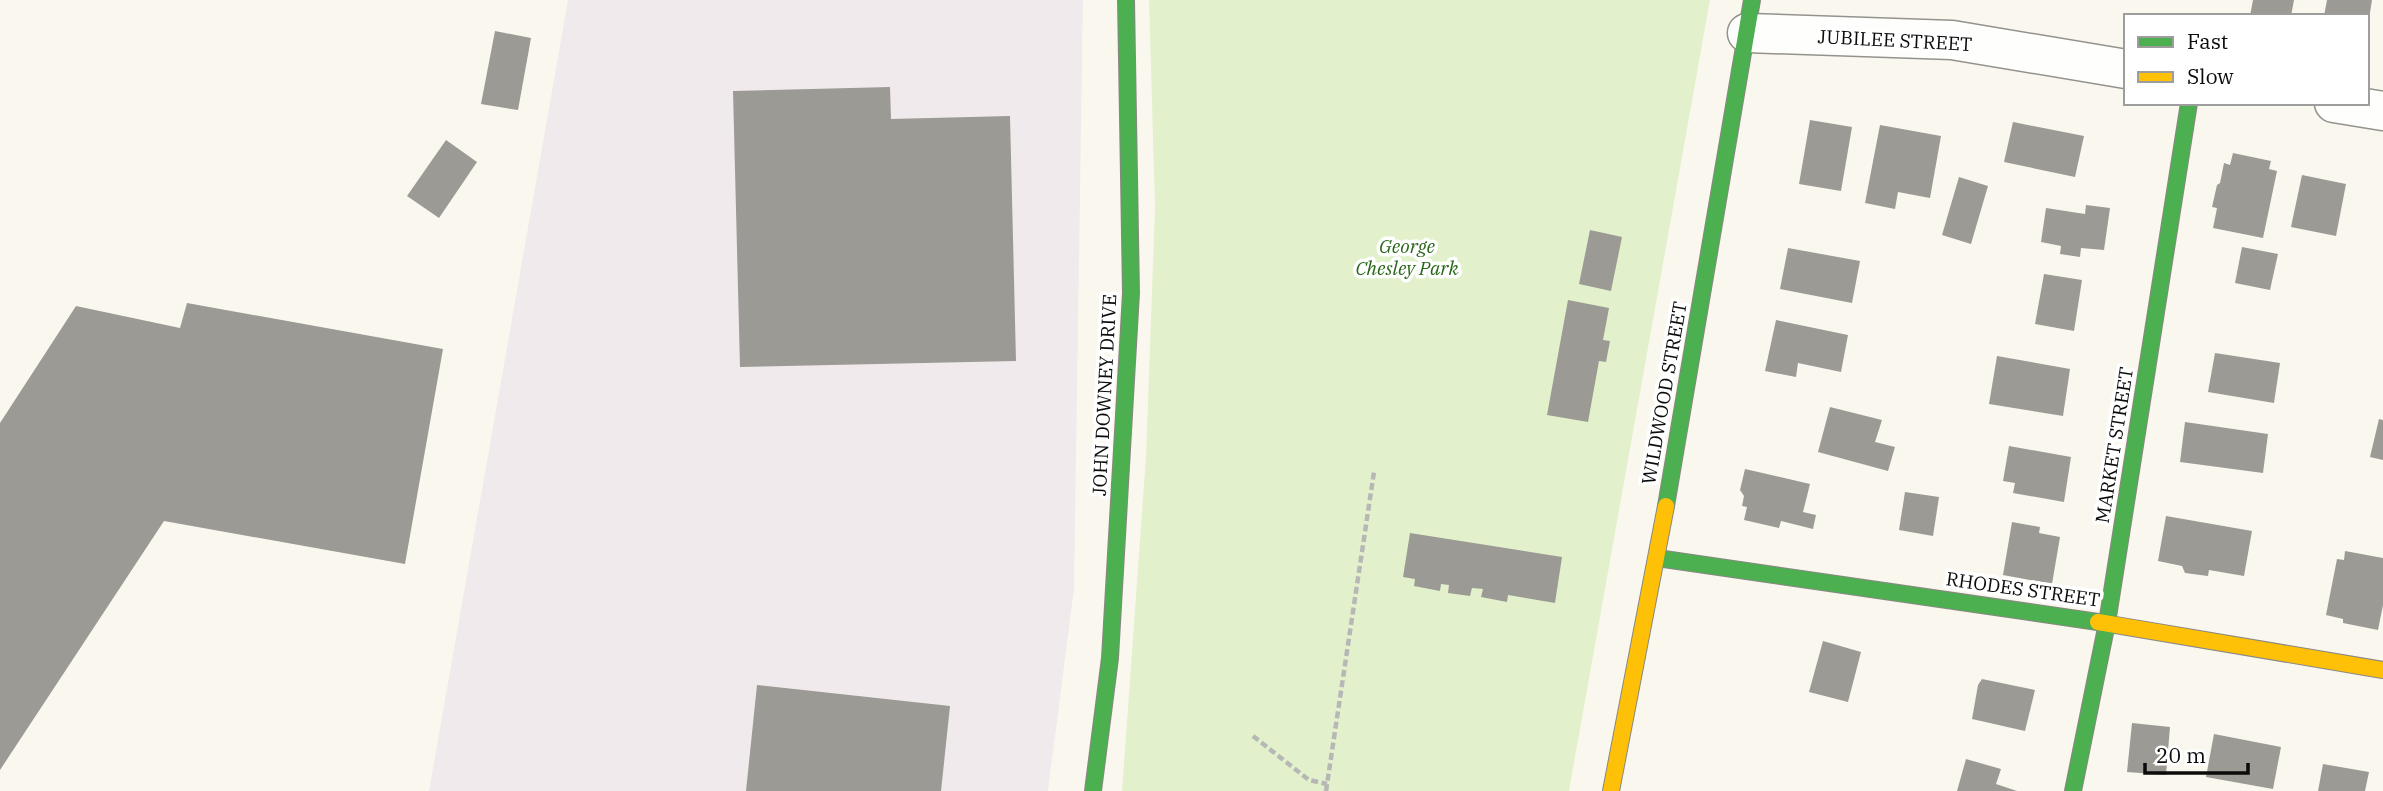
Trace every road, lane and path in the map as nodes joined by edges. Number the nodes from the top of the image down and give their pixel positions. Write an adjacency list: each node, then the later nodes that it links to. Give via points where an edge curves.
1 (1126, 0): 13 (street, JOHN DOWNEY DRIVE, via 1131,293 1110,658)
2 (1749, 16): 3 (street, JUBILEE STREET, via 1952,40); 8 (street, WILDWOOD STREET)
3 (2124, 69)
4 (2189, 105): 9 (street, MARKET STREET)
5 (2346, 105): 6 (street)
6 (2383, 111)
7 (1374, 472): 12 (path)
8 (1657, 558): 9 (street, RHODES STREET); 15 (street, WILDWOOD STREET)
9 (2107, 623): 10 (street, RHODES STREET); 16 (street, MARKET STREET)
10 (2383, 670)
11 (1253, 736): 12 (path, via 1308,780)
12 (1327, 783): 14 (path)
13 (1093, 791)
14 (1326, 791)
15 (1611, 791)
16 (2073, 791)

